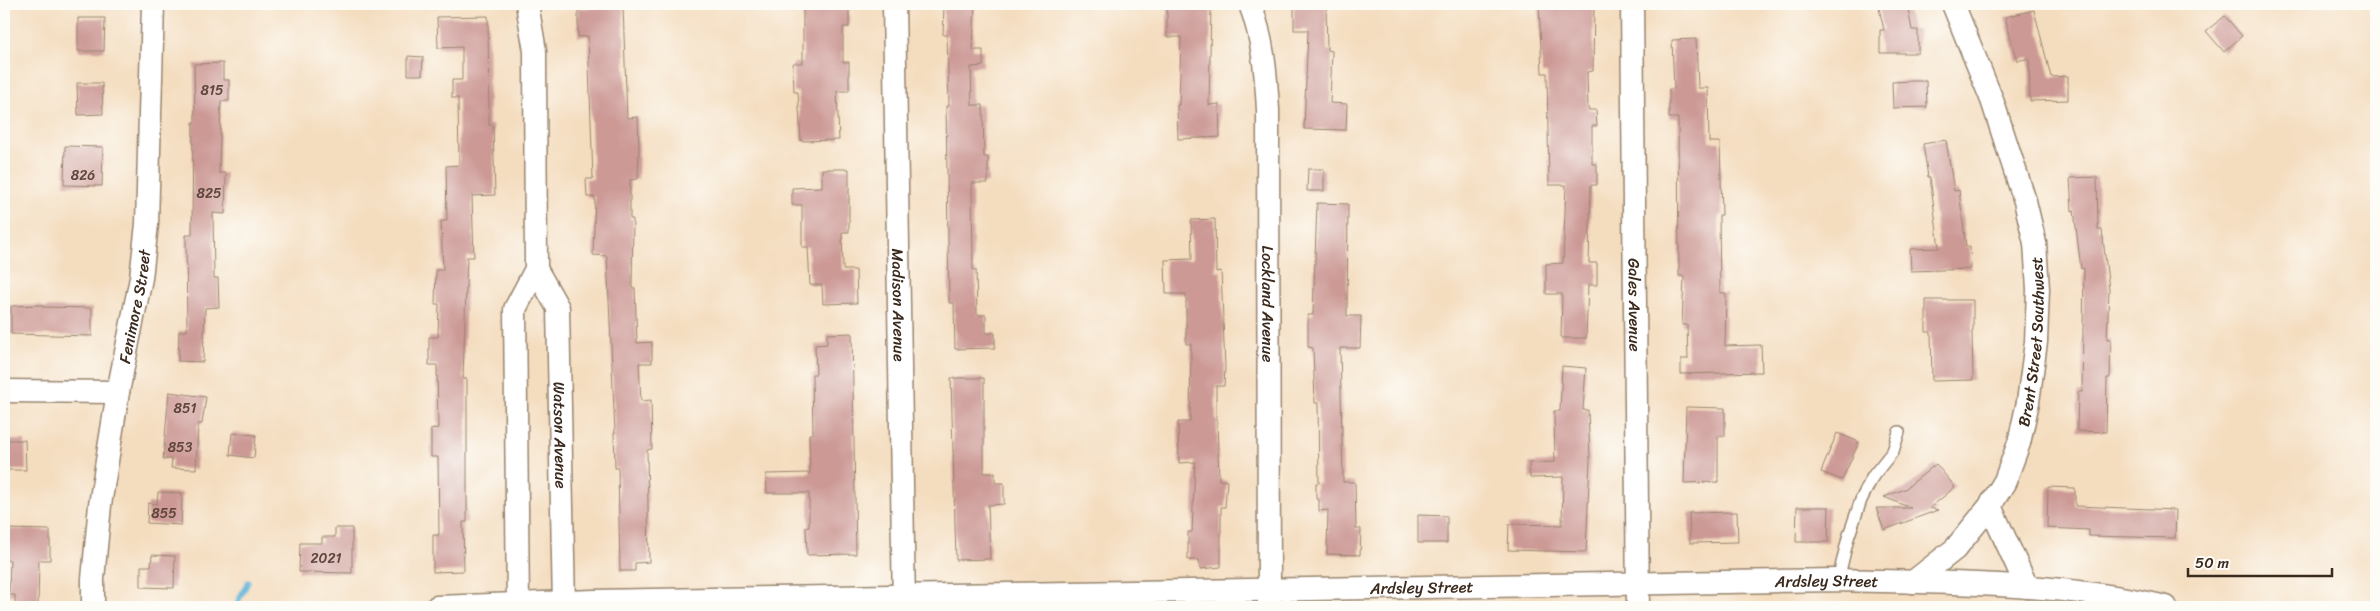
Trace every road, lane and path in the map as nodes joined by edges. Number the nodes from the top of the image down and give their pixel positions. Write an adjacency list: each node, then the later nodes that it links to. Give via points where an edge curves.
1 (153, 4): 9 (street, Fenimore Street, via 147,224 141,278)
2 (527, 4): 7 (street, Watson Avenue, via 535,51)
3 (894, 4): 17 (street, Madison Avenue)
4 (1250, 4): 16 (street, Lockland Avenue, via 1265,63 1268,110)
5 (1632, 4): 14 (street, Gales Avenue)
6 (1953, 4): 11 (street, Brent Street Southwest, via 1992,100 2025,201 2035,243 2038,289 2036,342 2028,402 2019,443 2008,473)
7 (536, 269): 18 (street, Watson Avenue, via 515,309); 19 (street, Watson Avenue, via 558,308)
8 (4, 392): 9 (street)
9 (118, 392): 20 (street, Fenimore Street, via 100,505)
10 (1899, 432): 12 (lane, via 1893,451 1872,476 1861,500)
11 (1990, 506): 13 (street, Brent Street Southwest, via 1955,549); 15 (street)
12 (1838, 580): 13 (street, Ardsley Street); 14 (street, Ardsley Street)
13 (1913, 582): 15 (street, Ardsley Street)
14 (1638, 584): 16 (street, Ardsley Street); 22 (street, Gales Avenue)
15 (2028, 587): 23 (street, Ardsley Street, via 2132,599)
16 (1269, 598): 17 (street, Ardsley Street)
17 (904, 602): 19 (street, Ardsley Street, via 602,601)
18 (518, 606): 19 (street, Ardsley Street); 21 (street, Ardsley Street)
19 (564, 606)
20 (93, 607)
21 (437, 607)
22 (1638, 607)
23 (2166, 607)

